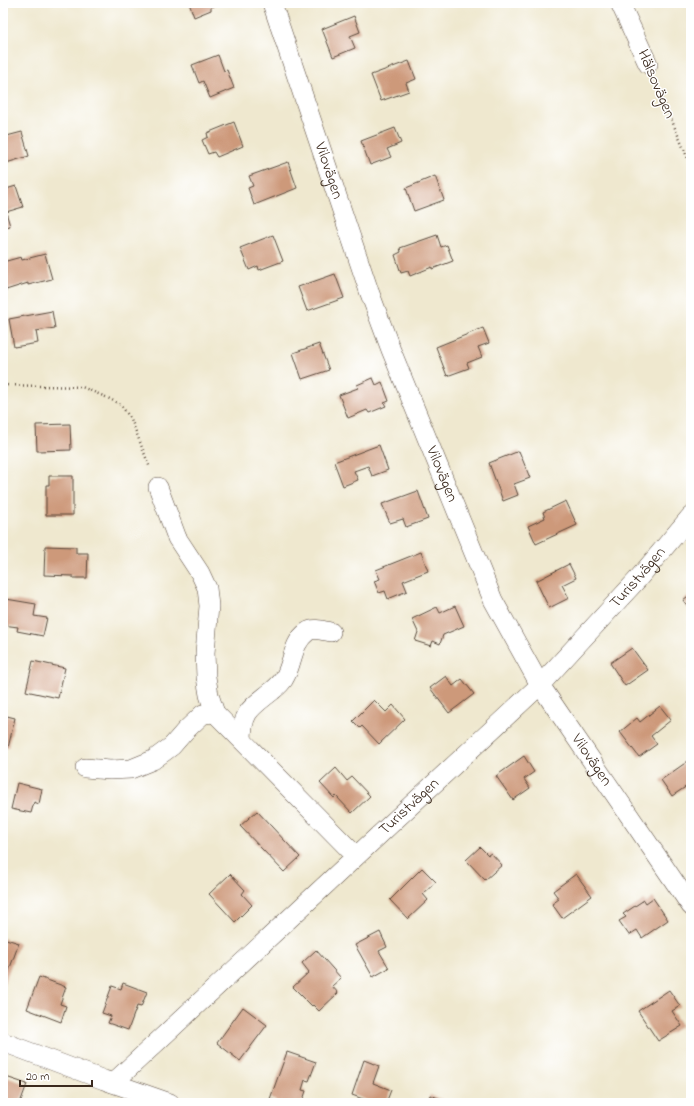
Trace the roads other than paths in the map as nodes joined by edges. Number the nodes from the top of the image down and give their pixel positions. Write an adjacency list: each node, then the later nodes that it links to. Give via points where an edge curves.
1 (272, 3): 7 (street, Vilovägen, via 367,284 392,350 493,600)
2 (620, 3): 3 (street, Hälsovägen)
3 (648, 64)
4 (158, 487): 8 (street, via 177,538 207,588 209,606 205,653 206,677)
5 (691, 516): 7 (street, Turistvägen, via 637,580)
6 (331, 632): 9 (street, via 308,631 300,639 287,675 281,684 251,708 245,717)
7 (540, 685): 11 (street, Turistvägen); 12 (street, Vilovägen)
8 (215, 713): 9 (street); 10 (street, via 203,714 172,746 153,760 131,769)
9 (242, 740): 11 (street)
10 (85, 768)
11 (356, 856): 14 (street, Turistvägen)
12 (691, 906)
13 (3, 1042): 14 (street)
14 (114, 1083): 15 (street)
15 (170, 1103)

